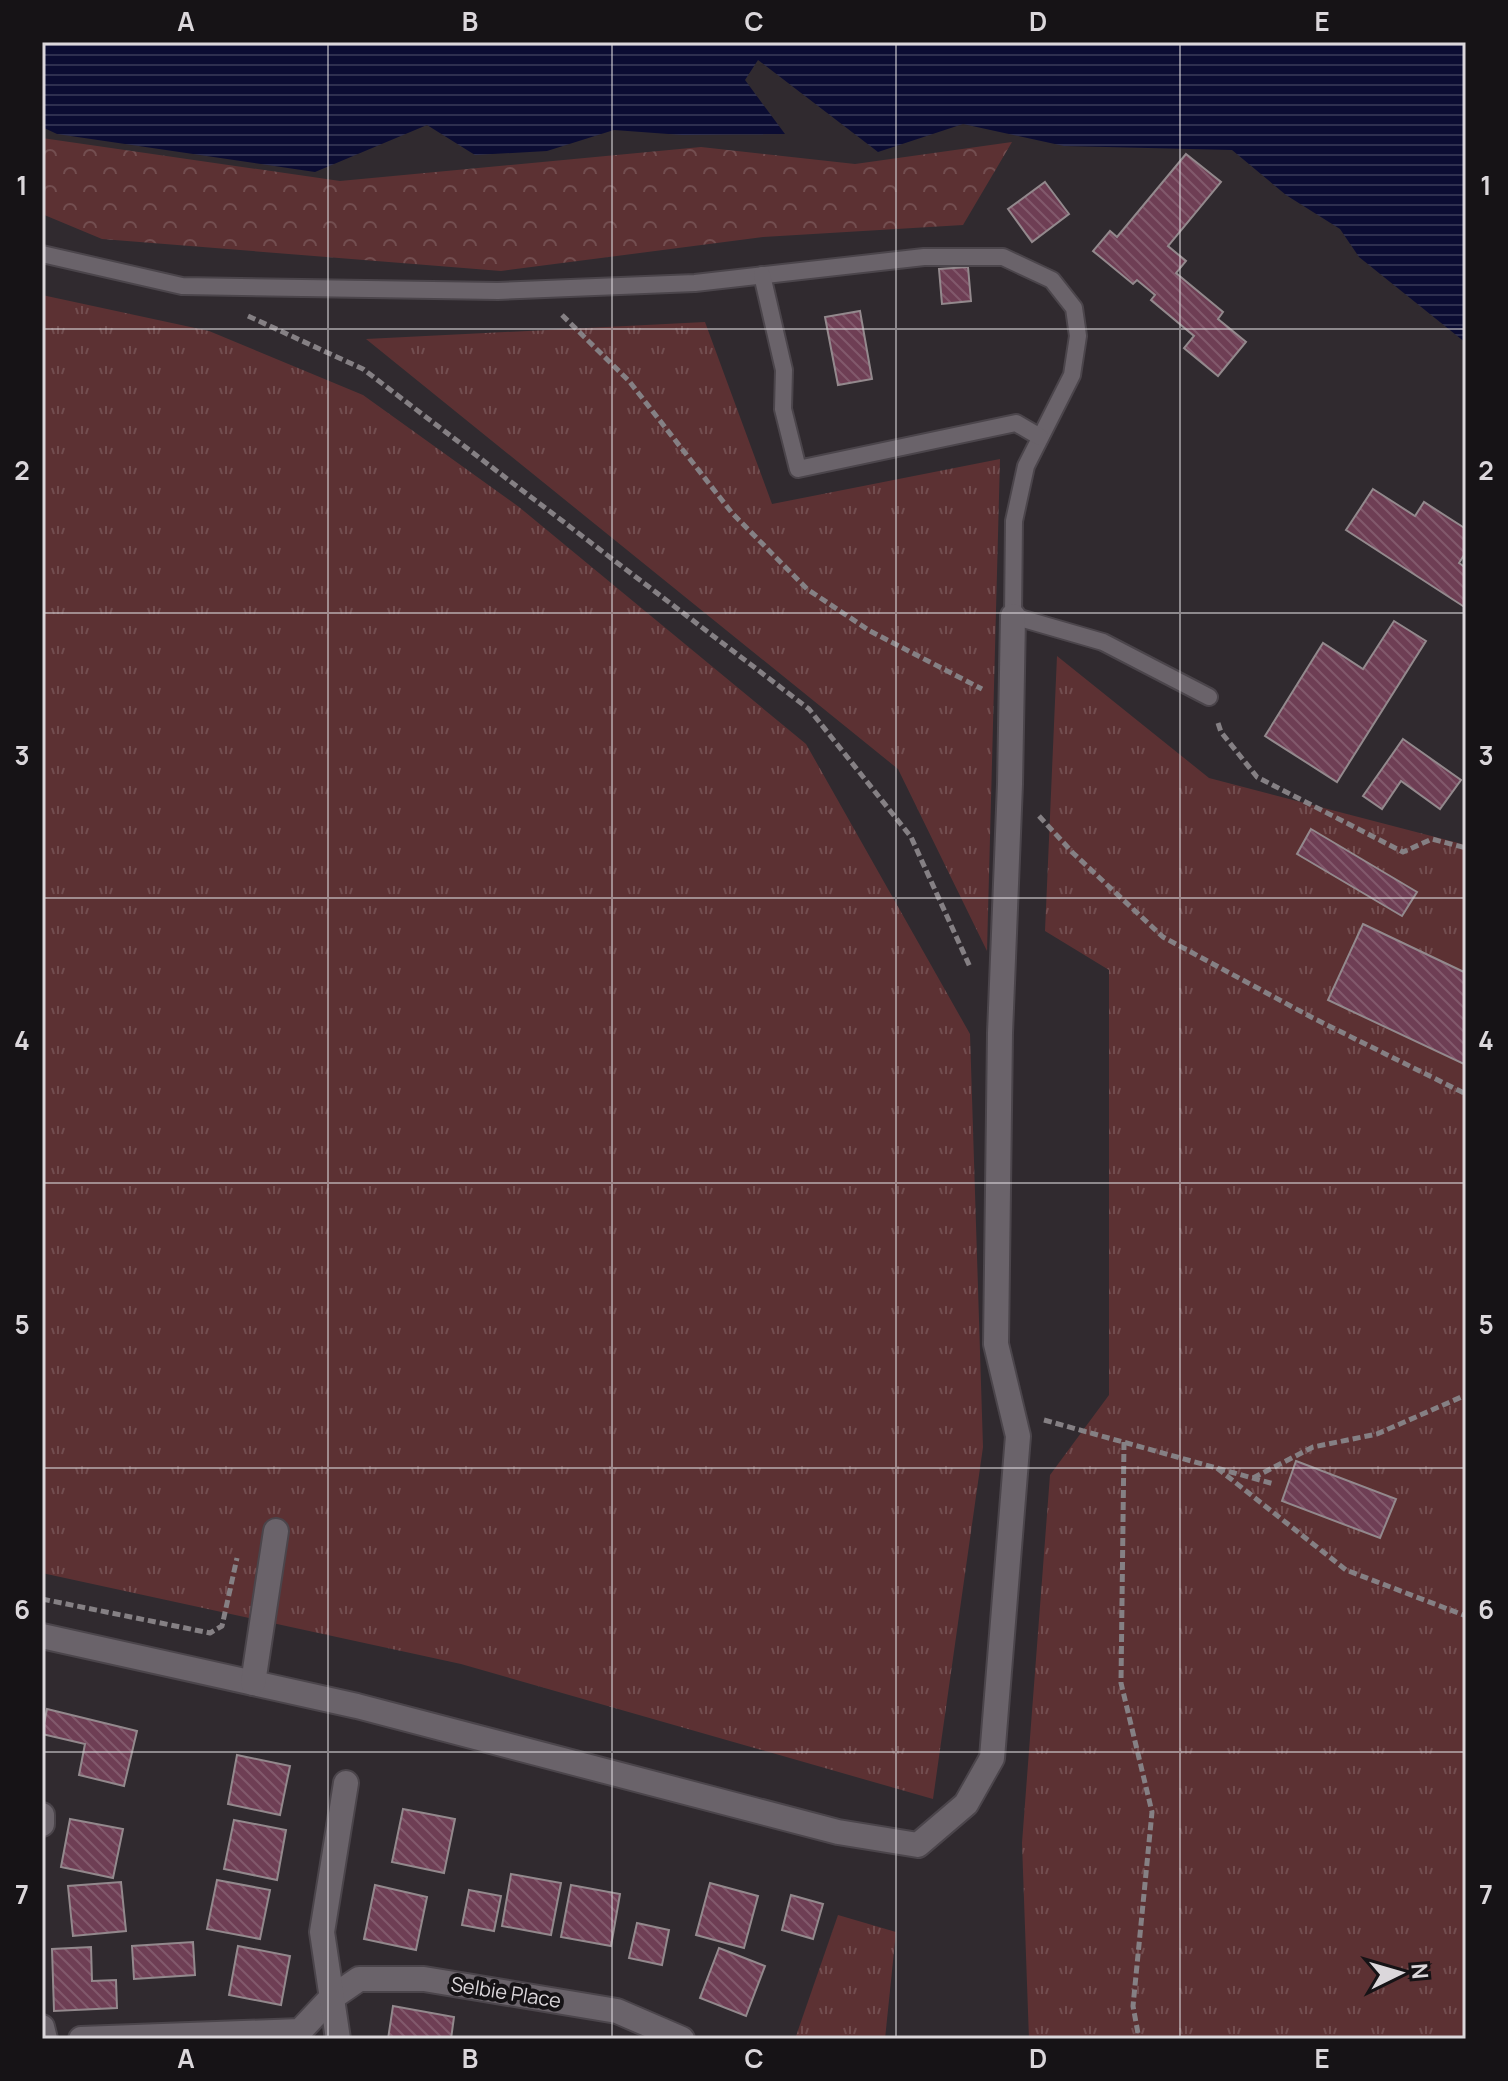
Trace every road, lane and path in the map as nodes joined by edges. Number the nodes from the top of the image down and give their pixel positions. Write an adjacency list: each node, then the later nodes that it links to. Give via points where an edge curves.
1 (42, 254): 3 (lane, via 182,286)
2 (762, 275): 3 (lane); 5 (lane, via 784,370 783,409 798,469 1016,423); 5 (lane, via 924,257 1003,257 1052,280 1074,308 1078,336 1072,375)
3 (535, 289): 7 (path, via 629,381 732,513 807,589 952,675 985,691)
4 (237, 311): 11 (path, via 363,369 809,709 911,837)
5 (1040, 437): 6 (lane, via 1026,466 1014,521)
6 (1013, 616): 7 (street); 8 (lane, via 1103,642)
7 (1011, 695): 9 (street)
8 (1209, 697): 10 (path, via 1221,732 1257,777 1403,852 1432,839)
9 (1010, 784): 12 (path, via 1073,853 1163,937); 14 (street, via 996,1344)
10 (1466, 848)
11 (974, 977)
12 (1466, 1094)
13 (1466, 1395): 17 (path, via 1377,1434 1313,1447)
14 (1012, 1411): 15 (path); 24 (street, via 1018,1436 992,1758 966,1804 918,1845 838,1832)
15 (1124, 1442): 16 (path); 34 (path, via 1121,1683 1152,1812 1133,2006)
16 (1217, 1468): 17 (path); 22 (path, via 1346,1570)
17 (1252, 1478): 18 (path)
18 (1274, 1484)
19 (276, 1531): 24 (street)
20 (239, 1552): 21 (path, via 222,1626 210,1633)
21 (42, 1599)
22 (1466, 1616)
23 (42, 1636): 24 (street)
24 (253, 1683)
25 (346, 1783): 28 (street, via 322,1932)
26 (42, 1815): 27 (street)
27 (42, 1824)
28 (330, 1999): 31 (street, Selbie Place, via 300,2031); 32 (street); 33 (street, Selbie Place, via 359,1979 424,1979 617,2011)
29 (42, 2027): 30 (street)
30 (45, 2039)
31 (81, 2039)
32 (338, 2039)
33 (682, 2039)
34 (1139, 2039)

